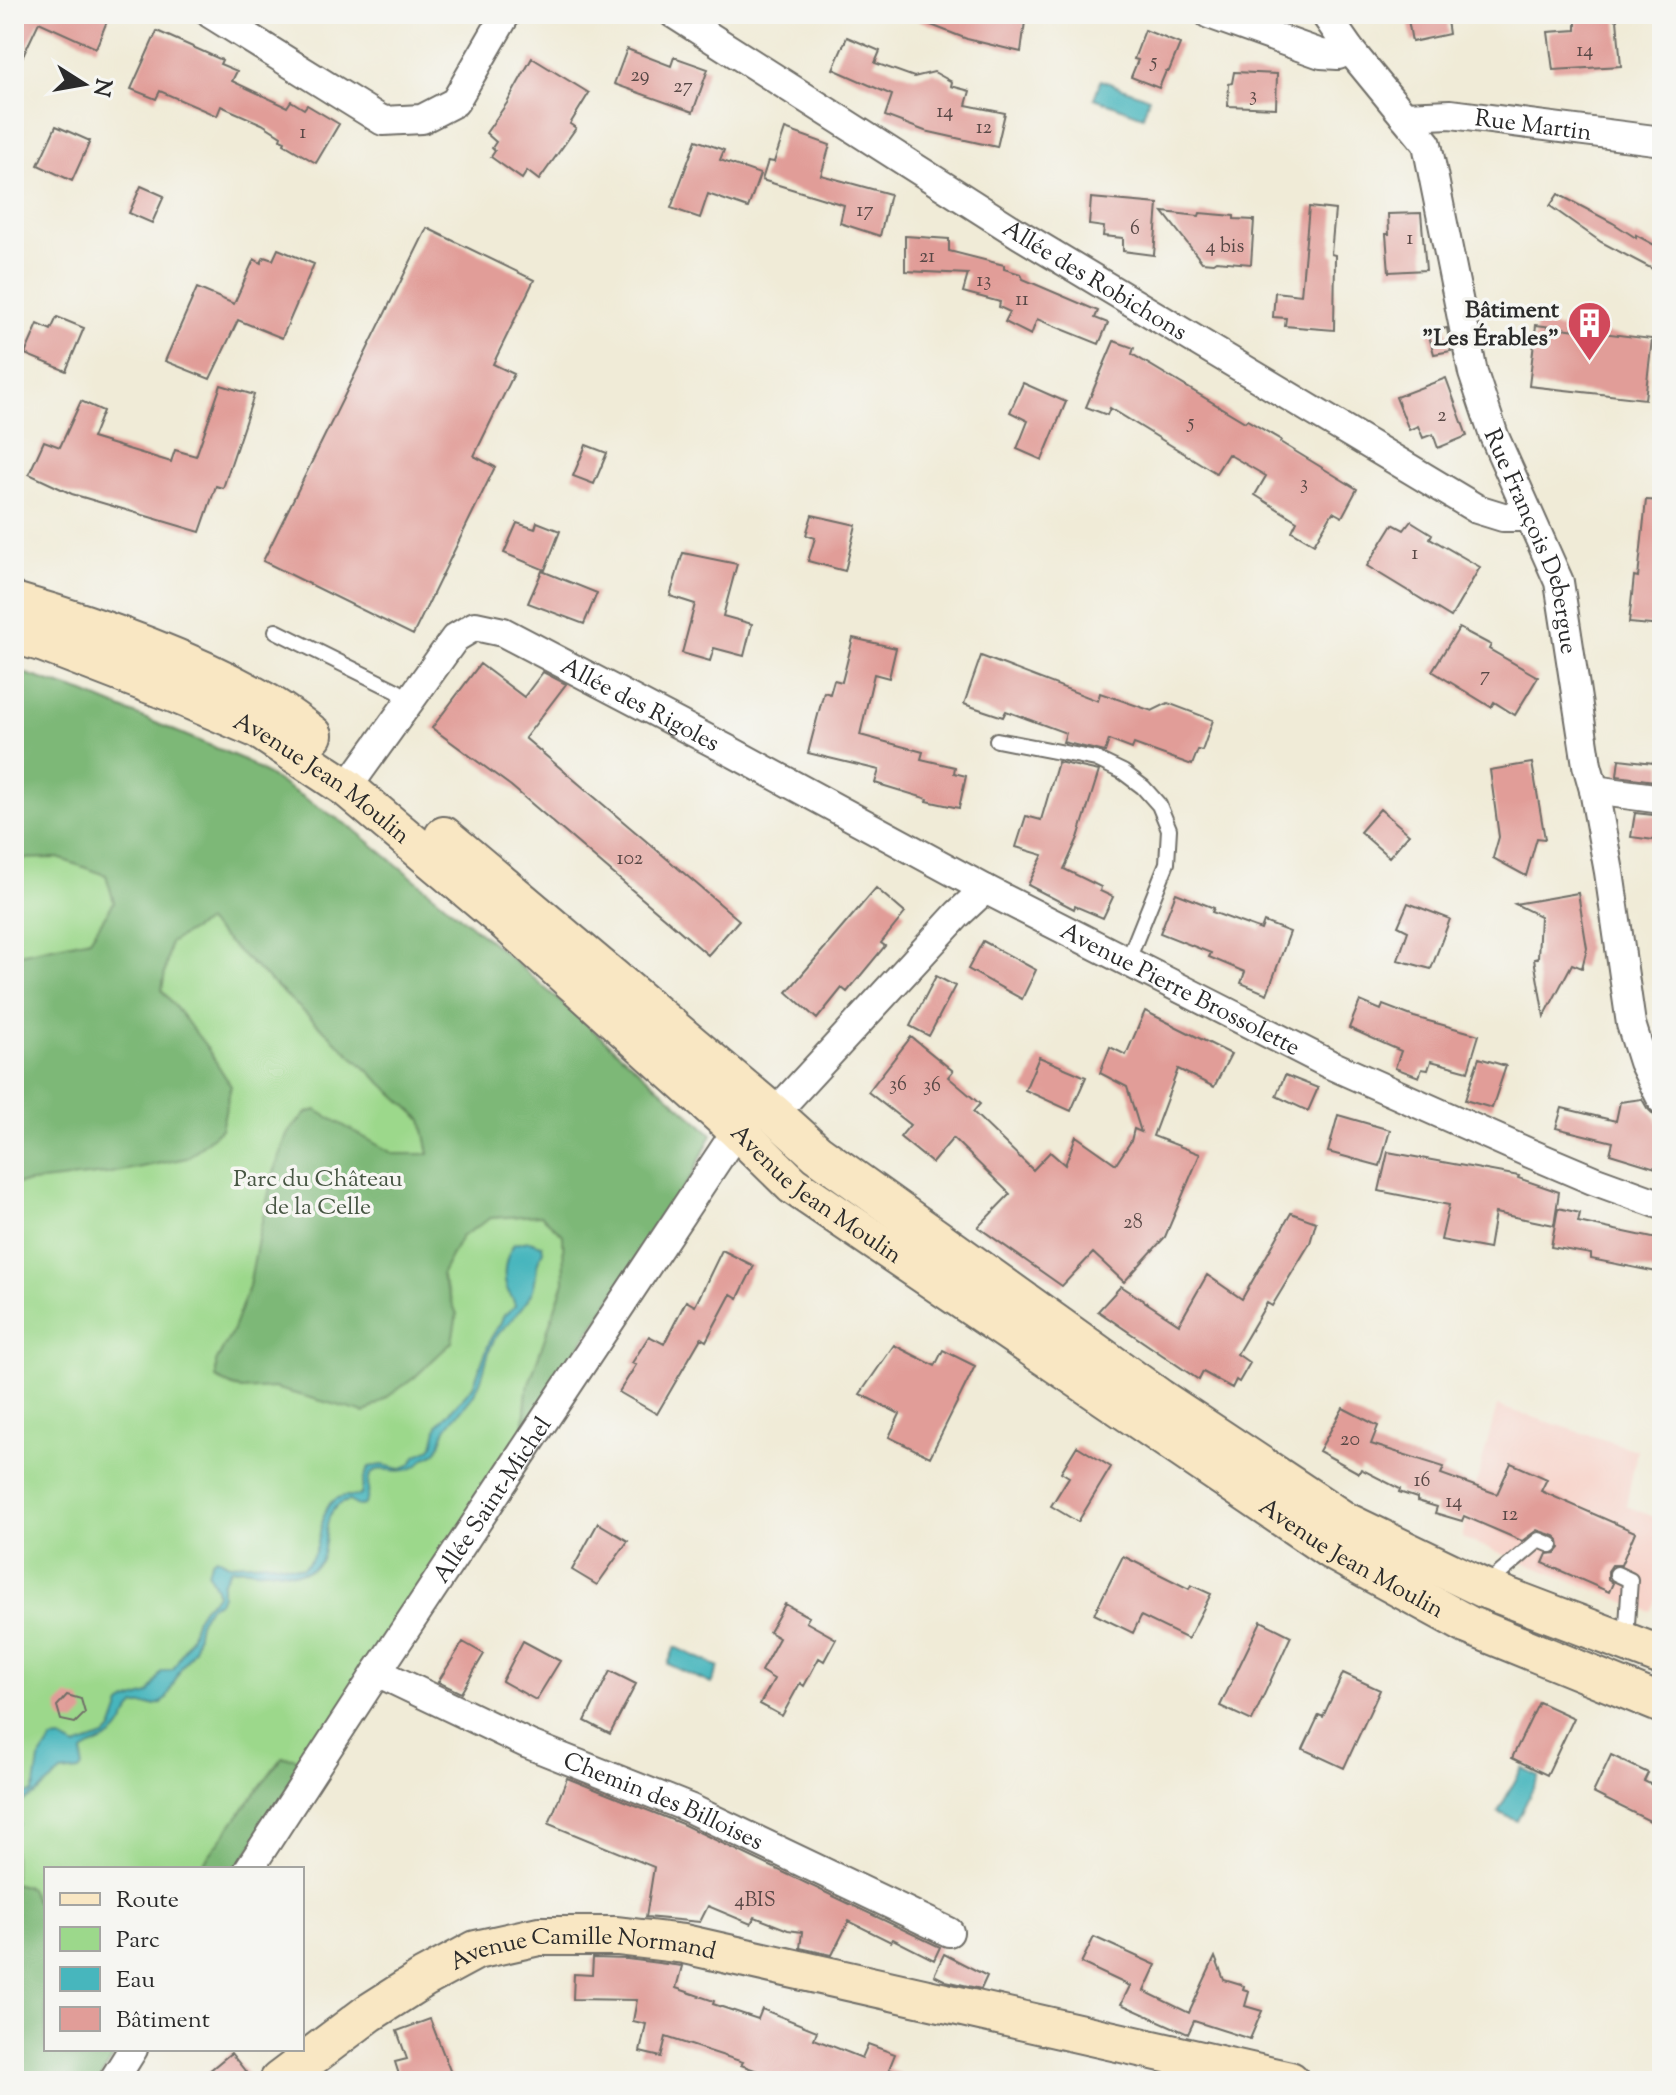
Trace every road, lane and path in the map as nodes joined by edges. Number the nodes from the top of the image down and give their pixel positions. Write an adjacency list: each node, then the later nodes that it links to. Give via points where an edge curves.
1 (211, 14): 2 (street, via 383,121 422,119 455,102)
2 (506, 14)
3 (674, 14): 9 (street, Allée des Robichons, via 1019,234 1477,509)
4 (1209, 14): 6 (street, via 1321,54)
5 (1325, 14): 6 (street, Rue François Debergue)
6 (1350, 50): 7 (street, Rue François Debergue)
7 (1404, 116): 8 (street, Rue Martin, via 1451,114); 9 (street, Rue François Debergue, via 1427,144 1473,373)
8 (1662, 141)
9 (1529, 517): 16 (street, Rue François Debergue, via 1559,582)
10 (14, 602): 15 (main road, Avenue Jean Moulin, via 187,662 269,704)
11 (276, 631): 13 (lane)
12 (14, 634): 15 (main road, Avenue Jean Moulin, via 258,729)
13 (409, 701): 15 (street, Allée des Rigoles); 18 (street, Allée des Rigoles, via 455,638 475,626 503,632)
14 (997, 740): 19 (lane, via 1096,759 1123,772 1159,805 1169,829 1167,863)
15 (354, 778): 21 (main road, Avenue Jean Moulin, via 518,896); 22 (main road, Avenue Jean Moulin)
16 (1594, 790): 17 (street); 20 (street, Rue François Debergue, via 1631,1024)
17 (1662, 799)
18 (985, 889): 19 (street, Avenue Pierre Brossolette); 21 (street)
19 (1125, 961): 23 (street, Avenue Pierre Brossolette, via 1329,1064 1540,1158)
20 (1662, 1100)
21 (774, 1114): 26 (main road, Avenue Jean Moulin, via 817,1153 1159,1398 1344,1521)
22 (737, 1130): 29 (street, Allée Saint-Michel); 30 (main road, Avenue Jean Moulin, via 793,1185 1331,1550 1468,1625)
23 (1662, 1205)
24 (1551, 1545): 26 (lane, via 1539,1540)
25 (1617, 1574): 27 (lane, via 1630,1580)
26 (1483, 1588): 27 (main road, Avenue Jean Moulin)
27 (1626, 1643): 28 (main road, Avenue Jean Moulin)
28 (1662, 1656)
29 (377, 1672): 31 (street, Allée Saint-Michel); 32 (street, Chemin des Billoises, via 528,1744 689,1808)
30 (1662, 1704)
31 (250, 1867)
32 (949, 1932)
33 (132, 2051): 34 (street)
34 (113, 2081)
35 (279, 2081): 36 (main road, Avenue Camille Normand, via 424,1978 476,1950 539,1936 617,1936 684,1944)
36 (1290, 2081)

